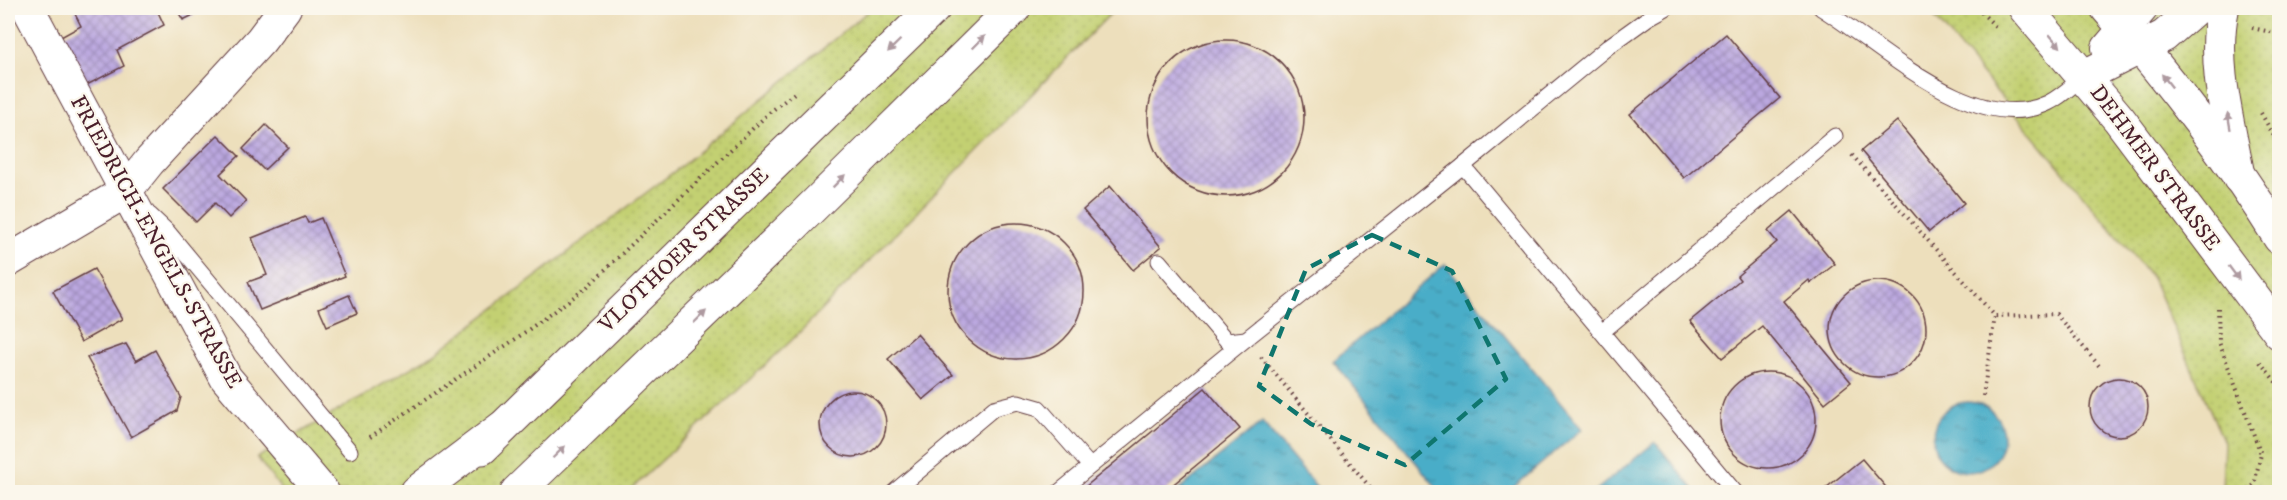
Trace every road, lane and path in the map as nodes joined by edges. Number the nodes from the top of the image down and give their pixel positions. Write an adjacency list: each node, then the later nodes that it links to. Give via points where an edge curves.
1 (28, 8): 18 (street, FRIEDRICH-ENGELS-STRASSE)
2 (285, 8): 18 (street)
3 (934, 8): 29 (main road, VLOTHOER STRASSE, one-way to 29)
4 (1014, 8): 35 (main road, one-way to 4)
5 (1666, 8): 16 (lane, via 1609,46)
6 (1821, 8): 13 (lane, via 1929,83 1974,105 2004,110 2046,104)
7 (2025, 8): 13 (main road, DEHMER STRASSE, one-way to 13)
8 (2196, 8): 10 (street, via 2164,36)
9 (2223, 8): 17 (street, one-way to 9, via 2219,58)
10 (2129, 23): 13 (street); 17 (main road, one-way to 10)
11 (2249, 27): 12 (path)
12 (2280, 34)
13 (2084, 76): 25 (main road, DEHMER STRASSE, one-way to 25)
14 (804, 85): 30 (path, via 769,113 586,288)
15 (1835, 136): 23 (path); 24 (lane)
16 (1463, 166): 24 (lane); 26 (lane)
17 (2239, 178): 19 (main road)
18 (125, 192): 20 (street); 30 (lane, via 168,232); 32 (street, FRIEDRICH-ENGELS-STRASSE, via 225,378)
19 (2280, 238)
20 (8, 261)
21 (1160, 261): 26 (lane, via 1227,341)
22 (2218, 308): 40 (path, via 2219,342 2261,454 2254,485)
23 (1995, 316): 27 (path, via 2056,314); 28 (path)
24 (1602, 332): 39 (lane)
25 (2280, 333)
26 (1246, 339): 31 (lane); 38 (path)
27 (2100, 367)
28 (1983, 396)
29 (502, 428): 33 (main road); 34 (main road, VLOTHOER STRASSE)
30 (350, 451)
31 (1090, 466): 36 (lane, via 1039,408 1018,402 994,408); 37 (lane)
32 (323, 492)
33 (417, 492)
34 (433, 492)
35 (517, 492)
36 (894, 492)
37 (1059, 492)
38 (1374, 492)
39 (1735, 492)
40 (2245, 492)

